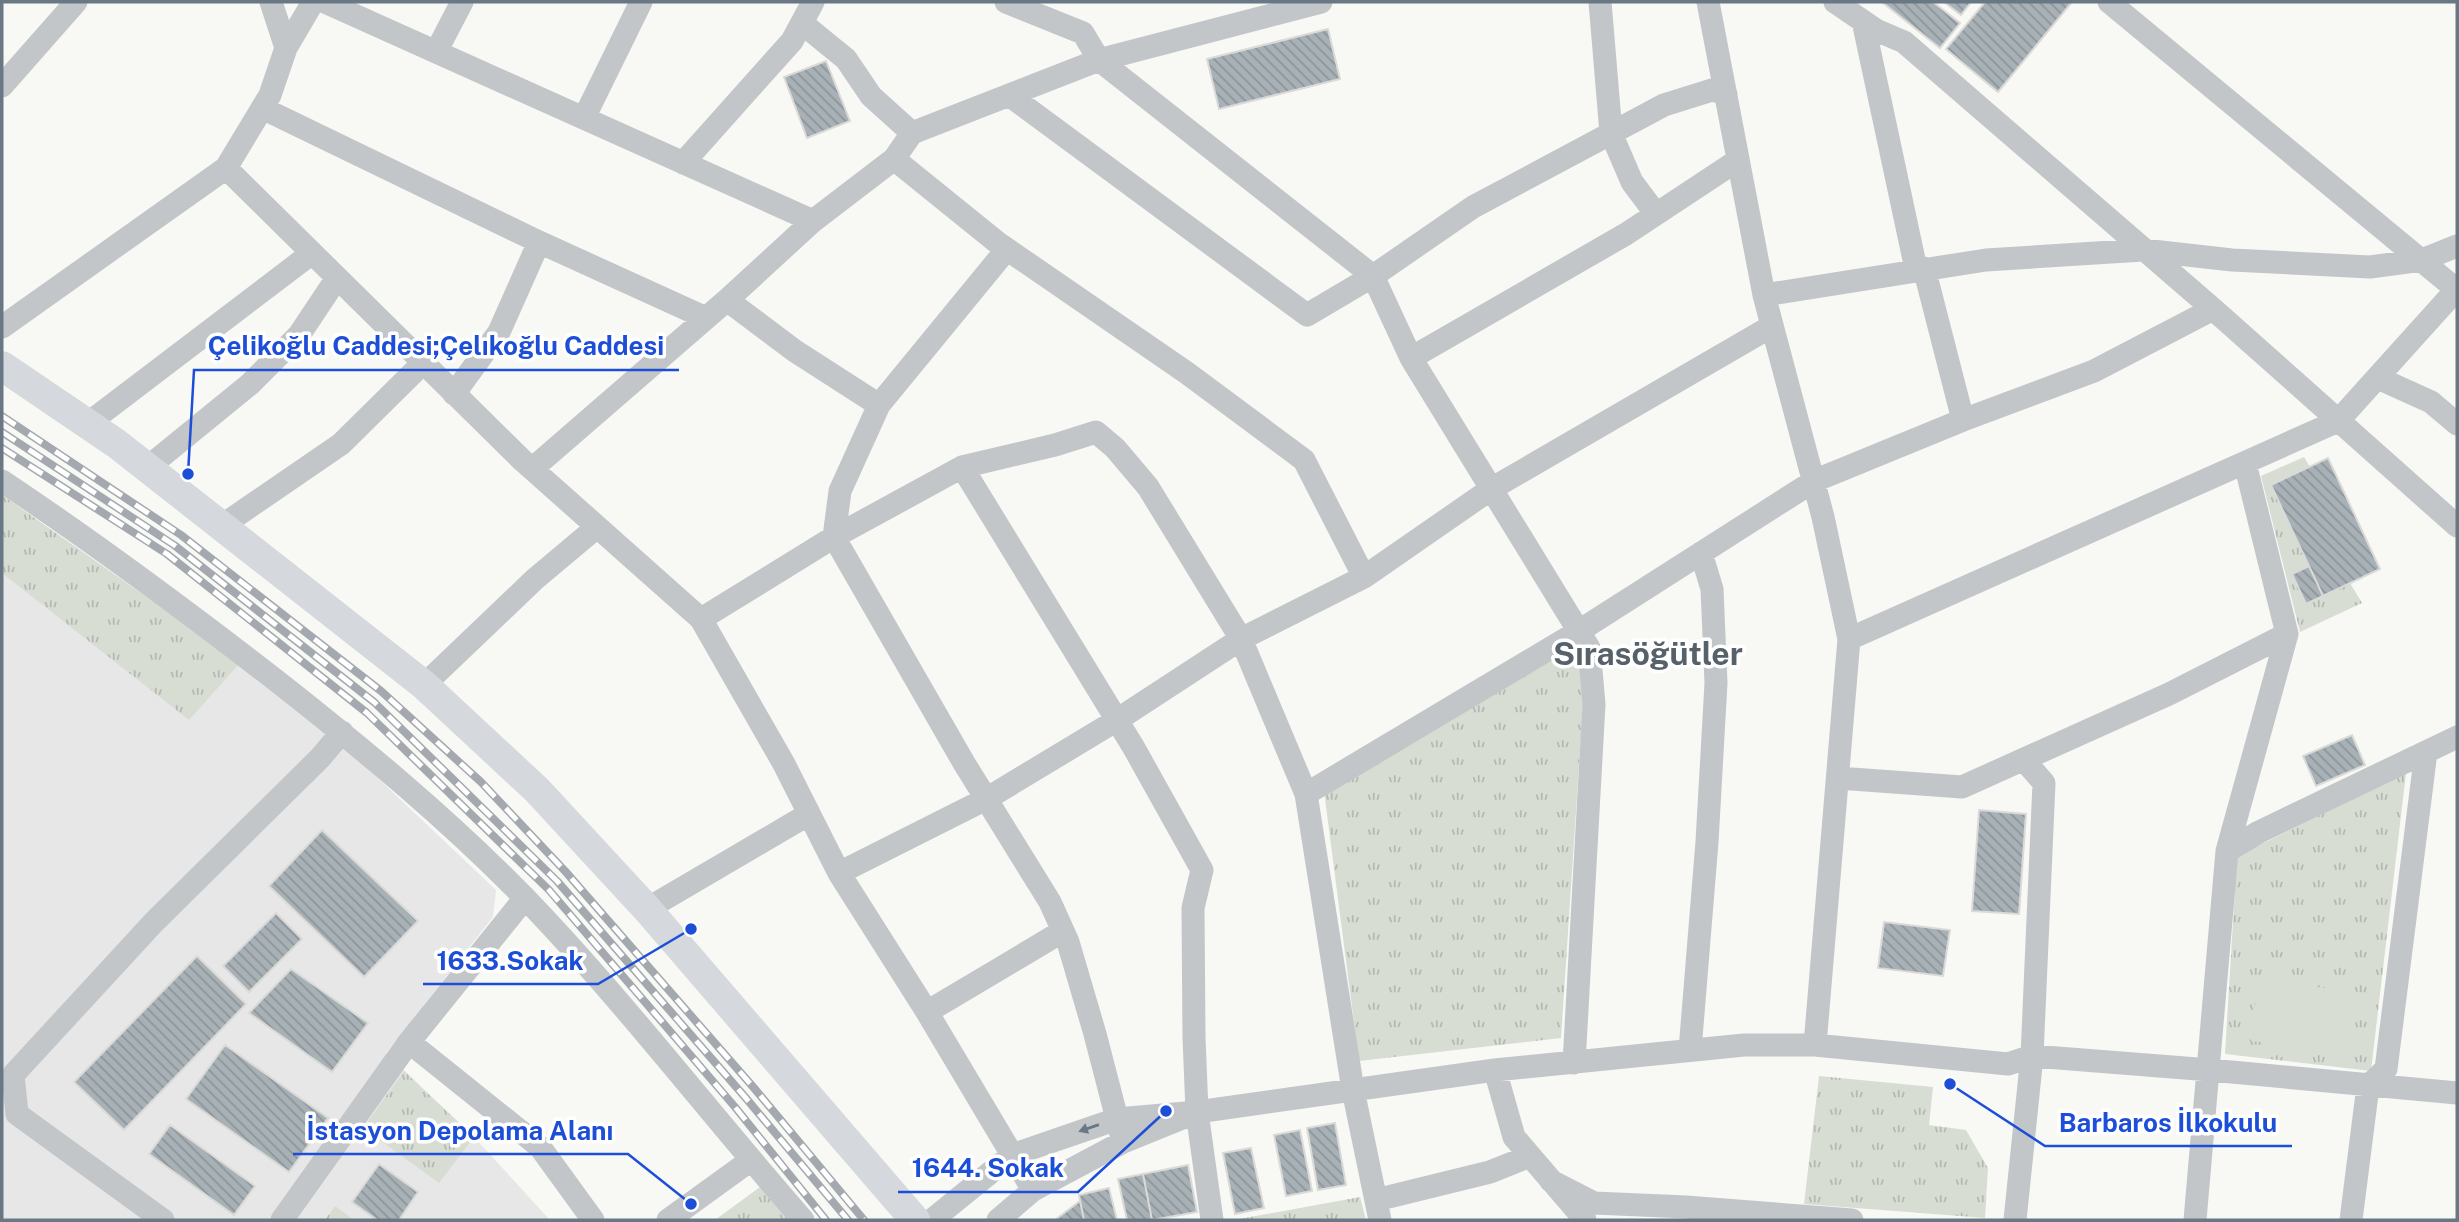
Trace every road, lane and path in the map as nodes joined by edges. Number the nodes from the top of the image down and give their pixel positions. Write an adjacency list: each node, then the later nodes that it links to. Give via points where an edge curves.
1 (76, 2): 19 (street)
2 (271, 2): 16 (street)
3 (313, 2): 16 (street)
4 (325, 2): 17 (street)
5 (462, 2): 17 (street)
6 (641, 2): 23 (street)
7 (813, 2): 15 (street)
8 (1006, 2): 18 (street, via 1083,33)
9 (1321, 2): 18 (street)
10 (1600, 2): 25 (street)
11 (1708, 2): 20 (street)
12 (1835, 2): 14 (street)
13 (2109, 2): 37 (street)
14 (1863, 21): 35 (street, via 1904,42); 38 (street)
15 (803, 24): 24 (street, via 846,59 872,96); 28 (street)
16 (286, 48): 22 (street)
17 (436, 52): 23 (street)
18 (1099, 60): 21 (street); 39 (street)
19 (2, 86)
20 (1726, 94): 25 (street, via 1712,90 1664,105); 27 (street)
21 (1009, 95): 24 (street); 39 (street, via 1307,315)
22 (262, 108): 29 (street); 32 (street)
23 (584, 118): 28 (street)
24 (912, 133): 26 (street)
25 (1611, 133): 30 (street, via 1632,182); 39 (street, via 1474,207)
26 (894, 159): 31 (street); 34 (street)
27 (1738, 160): 30 (street); 42 (street)
28 (683, 163): 31 (street)
29 (226, 168): 36 (street); 47 (street)
30 (1656, 214): 48 (street)
31 (813, 221): 43 (street)
32 (539, 242): 45 (street); 52 (street, via 499,332)
33 (2457, 246): 37 (street)
34 (1007, 249): 53 (street); 70 (street, via 1304,460)
35 (2143, 250): 37 (street, via 2370,267); 38 (street); 44 (street)
36 (312, 253): 40 (street); 57 (street)
37 (2422, 260): 41 (street)
38 (1920, 269): 42 (street); 54 (street)
39 (1373, 276): 48 (street)
40 (337, 278): 49 (street); 60 (street, via 299,335 250,384)
41 (2457, 290): 51 (street)
42 (1764, 295): 46 (street)
43 (727, 300): 45 (street); 53 (street)
44 (2213, 309): 54 (street, via 2094,371); 55 (street)
45 (706, 318): 61 (street)
46 (1772, 326): 63 (street); 64 (street)
47 (2, 327)
48 (1411, 358): 64 (street)
49 (423, 363): 52 (street); 66 (street, via 341,443)
50 (2, 366): 57 (main road)
51 (2378, 378): 55 (street); 56 (street, via 2431,402)
52 (454, 394): 61 (street)
53 (879, 405): 68 (street, via 840,491)
54 (1962, 420): 63 (street)
55 (2338, 421): 58 (street); 65 (street)
56 (2457, 424)
57 (86, 425): 60 (main road)
58 (2245, 463): 73 (street); 75 (street)
59 (962, 467): 68 (street); 74 (street, via 1096,432 1148,487); 77 (street)
60 (147, 468): 66 (main road)
61 (532, 469): 67 (street)
62 (2, 481): 78 (street, via 140,577)
63 (1814, 481): 69 (street); 75 (street)
64 (1491, 489): 70 (street); 72 (street)
65 (2457, 526)
66 (220, 527): 76 (main road)
67 (597, 527): 71 (street); 76 (street)
68 (834, 537): 71 (street); 84 (street)
69 (1701, 553): 72 (street); 94 (street, via 1712,589 1716,683)
70 (1364, 577): 74 (street)
71 (701, 619): 85 (street)
72 (1579, 631): 83 (street); 96 (street, via 1589,648 1594,704)
73 (2287, 634): 81 (street); 86 (street)
74 (1241, 639): 77 (street); 83 (street)
75 (1849, 639): 82 (street)
76 (424, 685): 89 (main road, via 537,790)
77 (1117, 720): 84 (street); 102 (street, via 1202,870 1193,908)
78 (342, 732): 88 (street); 113 (street, via 154,922 13,1075 17,1114)
79 (2457, 737): 80 (street)
80 (2426, 752): 86 (street); 99 (street, via 2386,1069)
81 (2024, 760): 82 (street, via 1962,787); 95 (street, via 2044,783)
82 (1838, 778): 93 (street)
83 (1306, 794): 100 (street)
84 (986, 799): 87 (street); 90 (street)
85 (809, 814): 87 (street); 89 (street)
86 (2227, 851): 98 (street)
87 (839, 873): 91 (street)
88 (525, 898): 92 (street); 107 (street)
89 (647, 909): 118 (main road)
90 (1063, 931): 91 (street); 103 (street)
91 (927, 1012): 105 (street)
92 (410, 1042): 114 (street); 115 (street, via 540,1147)
93 (1815, 1045): 94 (street); 95 (street, via 2008,1064)
94 (1690, 1050): 96 (street)
95 (2032, 1056): 98 (street); 123 (street)
96 (1574, 1063): 97 (street)
97 (1494, 1070): 100 (street); 106 (street, via 1514,1137)
98 (2210, 1070): 99 (street); 124 (street)
99 (2368, 1086): 101 (street); 125 (street)
100 (1353, 1090): 102 (street); 110 (street)
101 (2457, 1093)
102 (1197, 1112): 103 (street); 104 (street); 120 (street)
103 (1117, 1119): 104 (street); 105 (street, one-way to 105)
104 (1123, 1142): 109 (street)
105 (1012, 1155): 109 (street); 119 (street)
106 (1530, 1156): 108 (street); 110 (street)
107 (751, 1160): 116 (street); 117 (street)
108 (1551, 1181): 111 (street, via 1594,1203); 121 (street)
109 (1033, 1191): 112 (street)
110 (1378, 1210)
111 (1679, 1214): 122 (street)
112 (1012, 1216)
113 (163, 1220)
114 (282, 1220)
115 (593, 1220)
116 (668, 1220)
117 (803, 1220)
118 (915, 1220)
119 (932, 1220)
120 (1212, 1220)
121 (1585, 1220)
122 (1852, 1220)
123 (2015, 1220)
124 (2195, 1220)
125 (2351, 1220)

